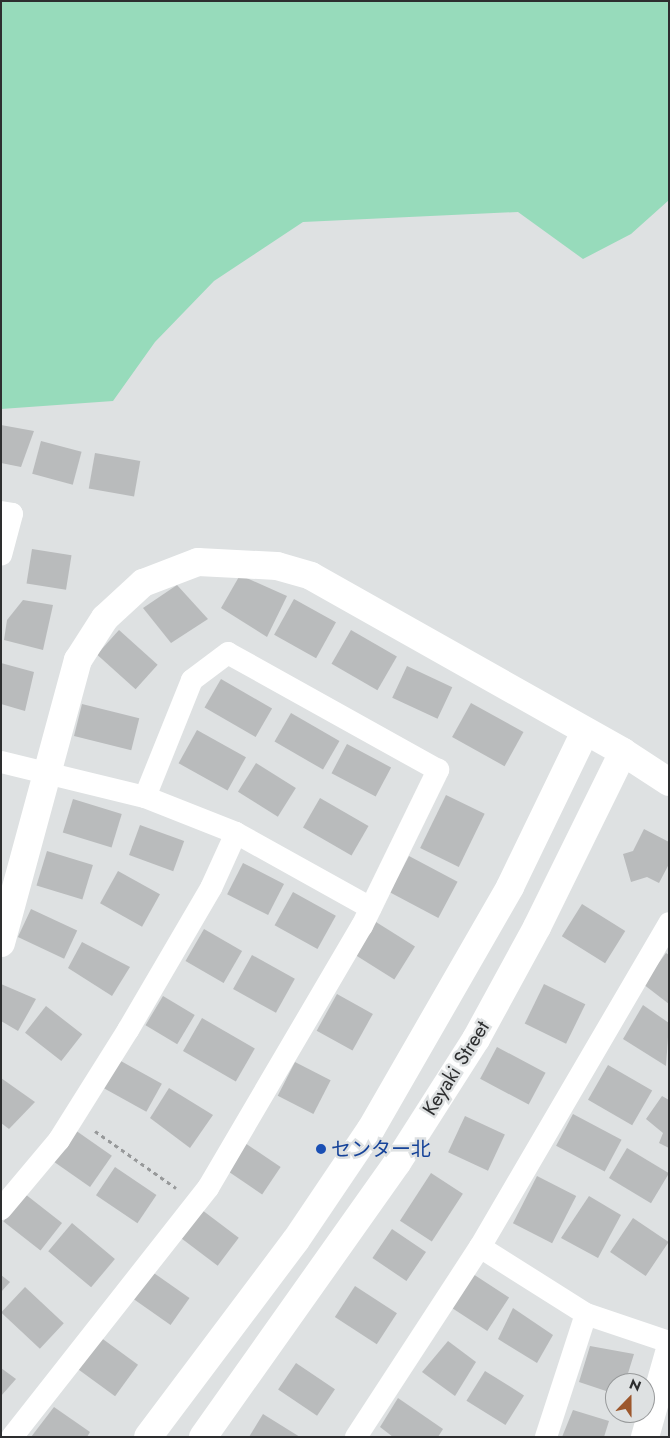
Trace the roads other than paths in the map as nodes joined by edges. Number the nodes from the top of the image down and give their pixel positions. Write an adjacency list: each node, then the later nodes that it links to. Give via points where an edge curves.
1 (1, 512): 2 (street, via 12,514)
2 (1, 555)
3 (586, 732): 4 (street); 6 (street, via 311,576 277,566 198,562 143,583 105,618 78,660); 19 (street, via 510,888 371,1129 296,1240)
4 (623, 752): 7 (street); 20 (street, Keyaki Street, via 537,928 476,1039 397,1163)
5 (1, 762): 6 (street)
6 (48, 774): 8 (street); 12 (street)
7 (669, 782)
8 (145, 797): 9 (street); 10 (street, via 192,680 228,653 438,770)
9 (236, 833): 10 (street); 13 (street, via 211,888 74,1116)
10 (371, 908): 18 (street, via 197,1202)
11 (669, 923): 14 (street)
12 (1, 943)
13 (1, 1209)
14 (480, 1247): 15 (street); 21 (street)
15 (586, 1314): 16 (street); 22 (street)
16 (669, 1342)
17 (669, 1353): 23 (street)
18 (12, 1437)
19 (148, 1437)
20 (203, 1437)
21 (356, 1437)
22 (546, 1437)
23 (645, 1437)

